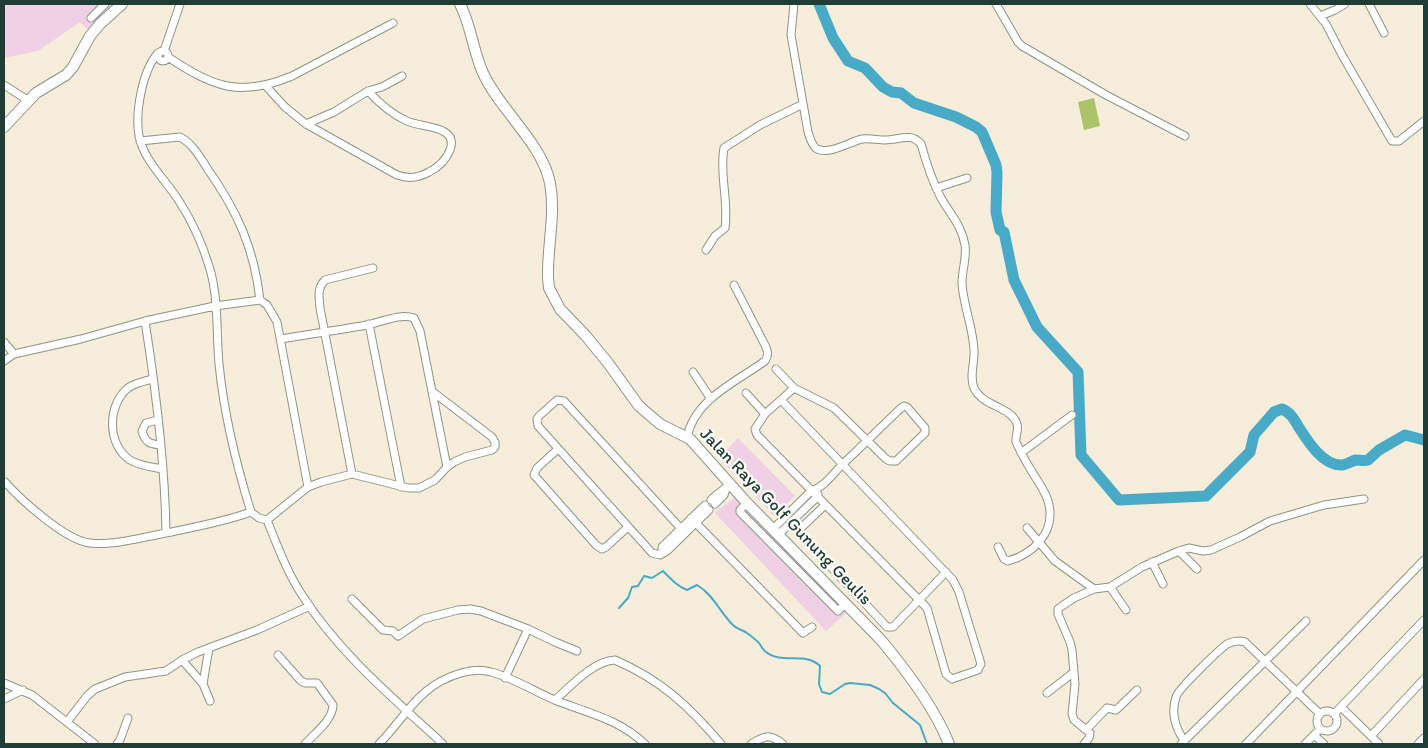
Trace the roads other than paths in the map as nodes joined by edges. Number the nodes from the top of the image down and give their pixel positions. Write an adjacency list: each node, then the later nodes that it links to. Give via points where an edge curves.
1 (105, 4): 11 (street)
2 (122, 4): 19 (main road, via 90,36 66,75)
3 (180, 4): 14 (street)
4 (460, 4): 51 (main road, Jalan Raya Golf Gunung Geulis, via 482,71 530,141 550,180 548,278 553,297 639,406 660,424)
5 (794, 4): 20 (street, via 791,35)
6 (996, 4): 24 (street, via 1022,46)
7 (1310, 4): 10 (street)
8 (1345, 4): 10 (street)
9 (1369, 4): 13 (street)
10 (1320, 16): 21 (street, via 1392,141 1399,141)
11 (91, 18)
12 (394, 23): 17 (street, via 292,76)
13 (1384, 33)
14 (163, 54): 17 (street, via 218,85 242,89); 25 (street, via 148,70 141,91)
15 (402, 76): 18 (street)
16 (4, 85): 19 (street)
17 (265, 85): 22 (street)
18 (368, 91): 22 (street, via 334,112); 22 (street, via 389,111 407,121 449,135 451,146 441,164 424,175 406,178)
19 (29, 100): 23 (main road)
20 (803, 104): 27 (street, via 810,140 820,150 863,139 887,140 906,136 917,140); 28 (street, via 760,125 724,148 725,228)
21 (1424, 121)
22 (306, 124)
23 (4, 127)
24 (1185, 136)
25 (140, 141): 31 (street, via 180,137 190,145 238,218 252,257); 32 (street, via 199,238 212,276)
26 (967, 178): 27 (street)
27 (936, 188): 55 (street, via 960,226 965,246 962,282 973,339 974,386 982,398 1014,418 1015,438)
28 (706, 250)
29 (373, 268): 35 (street, via 325,280 320,286)
30 (734, 285): 46 (street, via 769,354 765,361)
31 (260, 300): 32 (street); 36 (street, via 275,317)
32 (215, 306): 33 (street); 69 (street, via 222,387 238,468)
33 (145, 321): 38 (street); 42 (street)
34 (369, 324): 35 (street); 44 (street, via 409,316 414,318 420,331); 61 (street)
35 (324, 331): 36 (street); 59 (street)
36 (281, 339): 63 (street)
37 (4, 342): 38 (street)
38 (14, 354): 39 (street)
39 (4, 360)
40 (776, 369): 43 (street)
41 (692, 372): 46 (street)
42 (154, 379): 50 (street); 58 (street, via 136,384 122,394 112,428 118,446 130,460)
43 (794, 388): 47 (street); 52 (street, via 834,408)
44 (433, 392): 57 (street); 57 (street, via 495,442 492,450 465,457)
45 (746, 393): 48 (street)
46 (710, 399): 51 (street, via 693,418)
47 (781, 400): 48 (street); 56 (street)
48 (765, 414): 64 (street, via 757,424 756,435)
49 (1072, 415): 55 (street)
50 (158, 420): 53 (street); 53 (street, via 146,424 142,432 144,440)
51 (687, 437): 62 (main road, Jalan Raya Golf Gunung Geulis)
52 (868, 441): 52 (street, via 893,462 925,433 925,428 904,406); 56 (street)
53 (160, 445): 58 (street)
54 (558, 449): 72 (street); 72 (street, via 537,468 534,475 596,545 602,549 606,547); 74 (street, via 536,423 550,405 560,400 573,410)
55 (1021, 453): 77 (street, via 1049,505 1048,527)
56 (842, 464): 64 (street); 86 (street)
57 (447, 467): 61 (street, via 429,484 419,488)
58 (163, 469): 76 (street)
59 (352, 474): 61 (street); 63 (street)
60 (4, 481): 76 (street, via 48,521 77,540 90,544)
61 (401, 486)
62 (728, 486): 67 (main road, Jalan Raya Golf Gunung Geulis); 71 (street, via 724,495)
63 (308, 487): 70 (street)
64 (815, 490): 65 (street); 75 (street)
65 (817, 497): 68 (street); 75 (street)
66 (1364, 499): 79 (street, via 1270,521 1211,550 1189,548)
67 (748, 503): 75 (main road, Jalan Raya Golf Gunung Geulis); 81 (street, via 740,512)
68 (825, 505): 91 (street); 91 (street, via 800,528 800,534 887,627 893,627)
69 (251, 512): 70 (street); 76 (street)
70 (267, 520): 93 (street)
71 (694, 521): 74 (street); 97 (street, via 803,633)
72 (628, 528): 74 (street, via 652,553 660,555 667,552)
73 (1028, 528): 77 (street)
74 (683, 531)
75 (776, 532): 80 (main road, Jalan Raya Golf Gunung Geulis)
76 (166, 533)
77 (1039, 543): 78 (street, via 1008,561); 89 (street, via 1055,561)
78 (998, 547)
79 (1179, 551): 83 (street); 85 (street)
80 (796, 553): 81 (street); 84 (street); 92 (main road, Jalan Raya Golf Gunung Geulis)
81 (785, 558): 84 (street)
82 (1424, 560): 111 (street)
83 (1152, 562): 87 (street); 88 (street)
84 (792, 565): 92 (street, via 838,611)
85 (1197, 569)
86 (946, 572): 91 (street); 91 (street, via 959,592 981,664 978,670 952,679 948,676 928,610)
87 (1163, 584)
88 (1110, 587): 89 (street); 94 (street)
89 (1094, 589): 104 (street, via 1058,609 1070,642)
90 (352, 599): 98 (street, via 384,630 393,630 398,636 423,619 465,609 481,611)
91 (919, 600)
92 (846, 604): 137 (main road, Jalan Raya Golf Gunung Geulis, via 898,661)
93 (310, 606): 99 (street); 117 (street, via 356,661)
94 (1126, 610)
95 (1424, 620): 116 (street)
96 (1306, 621): 103 (street)
97 (812, 627)
98 (528, 629): 100 (street); 105 (street)
99 (209, 648): 102 (street); 108 (street)
100 (577, 651)
101 (278, 655): 130 (street, via 301,681 316,683 333,705 332,713)
102 (182, 660): 108 (street); 121 (street, via 166,671 125,677 94,689)
103 (1266, 661): 111 (street); 127 (street); 127 (street, via 1240,640 1219,650 1177,693 1174,704 1176,725)
104 (1074, 672): 112 (street); 123 (street, via 1072,714 1074,720)
105 (505, 678): 114 (street); 117 (street, via 477,670 450,676 434,684)
106 (1424, 679): 125 (street)
107 (4, 683): 109 (street)
108 (203, 684): 115 (street)
109 (23, 690): 113 (street); 121 (street)
110 (1137, 690): 123 (street, via 1116,710 1107,708)
111 (1297, 692): 118 (street); 139 (street)
112 (1047, 693)
113 (4, 699)
114 (555, 700): 133 (street, via 617,723); 134 (street, via 601,663 615,660 670,691)
115 (210, 701)
116 (1341, 707): 119 (street); 125 (street)
117 (408, 712): 131 (street); 132 (street)
118 (1320, 714): 119 (street, via 1327,711); 122 (street, via 1317,723)
119 (1334, 714): 122 (street, via 1338,721 1335,728 1328,732)
120 (128, 718): 129 (street)
121 (67, 722): 128 (street)
122 (1320, 729): 124 (street)
123 (1087, 730): 138 (street, via 1090,735)
124 (1314, 735): 140 (street); 141 (street)
125 (1371, 736): 142 (street)
126 (1424, 738): 143 (street)
127 (1183, 742)
128 (95, 744)
129 (116, 744)
130 (305, 744)
131 (379, 744)
132 (443, 744)
133 (645, 744)
134 (721, 744)
135 (751, 744): 136 (street, via 769,736)
136 (783, 744)
137 (949, 744)
138 (1084, 744)
139 (1246, 744)
140 (1305, 744)
141 (1324, 744)
142 (1379, 744)
143 (1418, 744)

